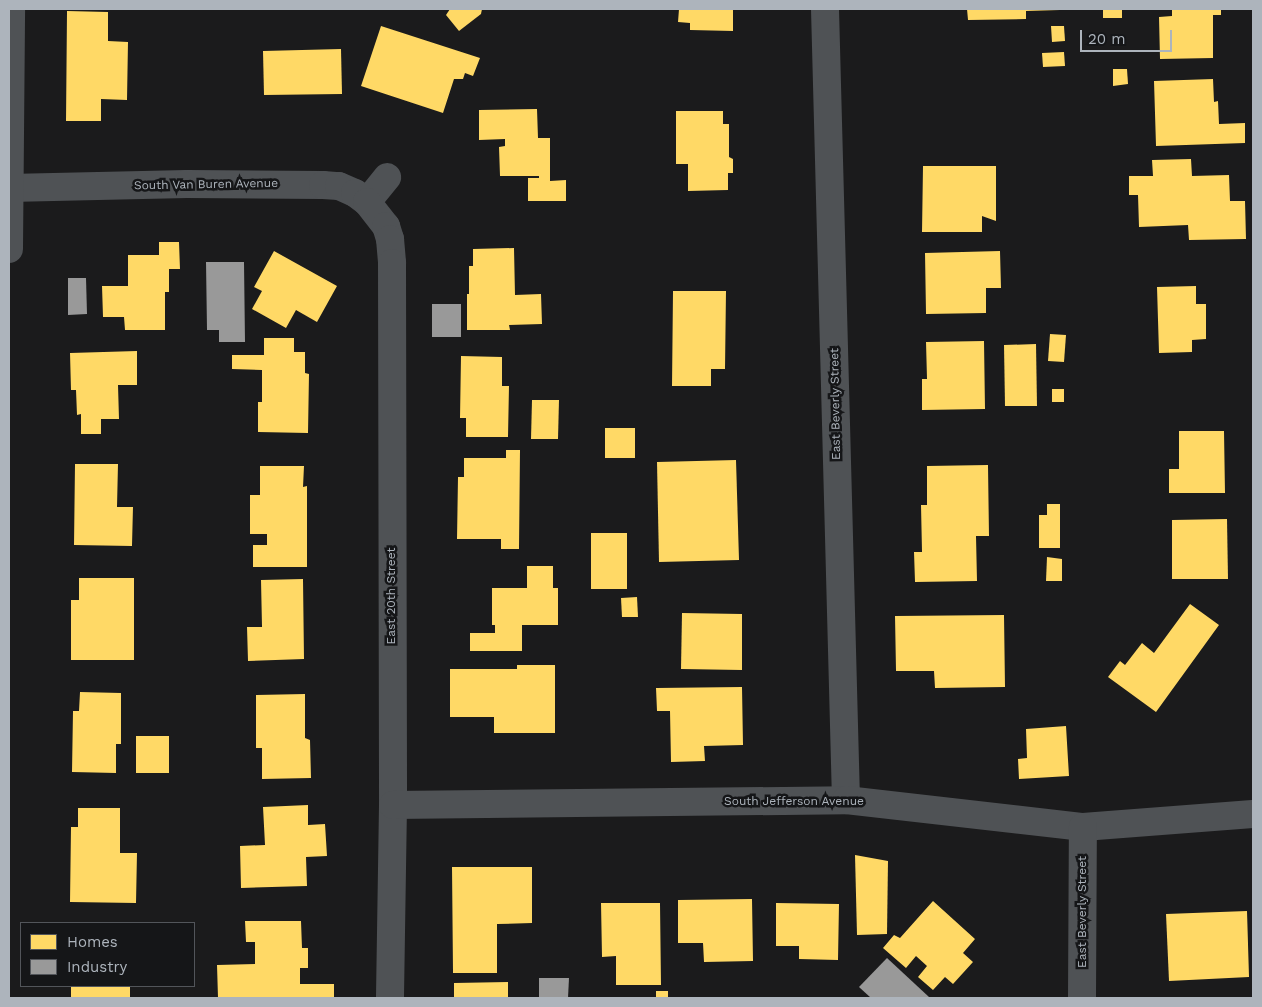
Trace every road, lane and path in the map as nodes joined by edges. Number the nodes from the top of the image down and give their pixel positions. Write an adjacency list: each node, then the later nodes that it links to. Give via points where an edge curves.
1 (11, 9): 4 (street)
2 (825, 9): 7 (street, East Beverly Street)
3 (387, 177): 5 (street)
4 (9, 188): 5 (street, South Van Buren Avenue, via 323,185 339,186); 6 (street)
5 (367, 202): 8 (street, East 20th Street, via 386,226 392,263)
6 (9, 248)
7 (846, 800): 8 (street, South Jefferson Avenue); 10 (street, South Jefferson Avenue)
8 (393, 805): 11 (street, East 20th Street)
9 (1253, 814): 10 (street, South Jefferson Avenue)
10 (1083, 827): 12 (street, East Beverly Street)
11 (390, 998)
12 (1082, 998)

